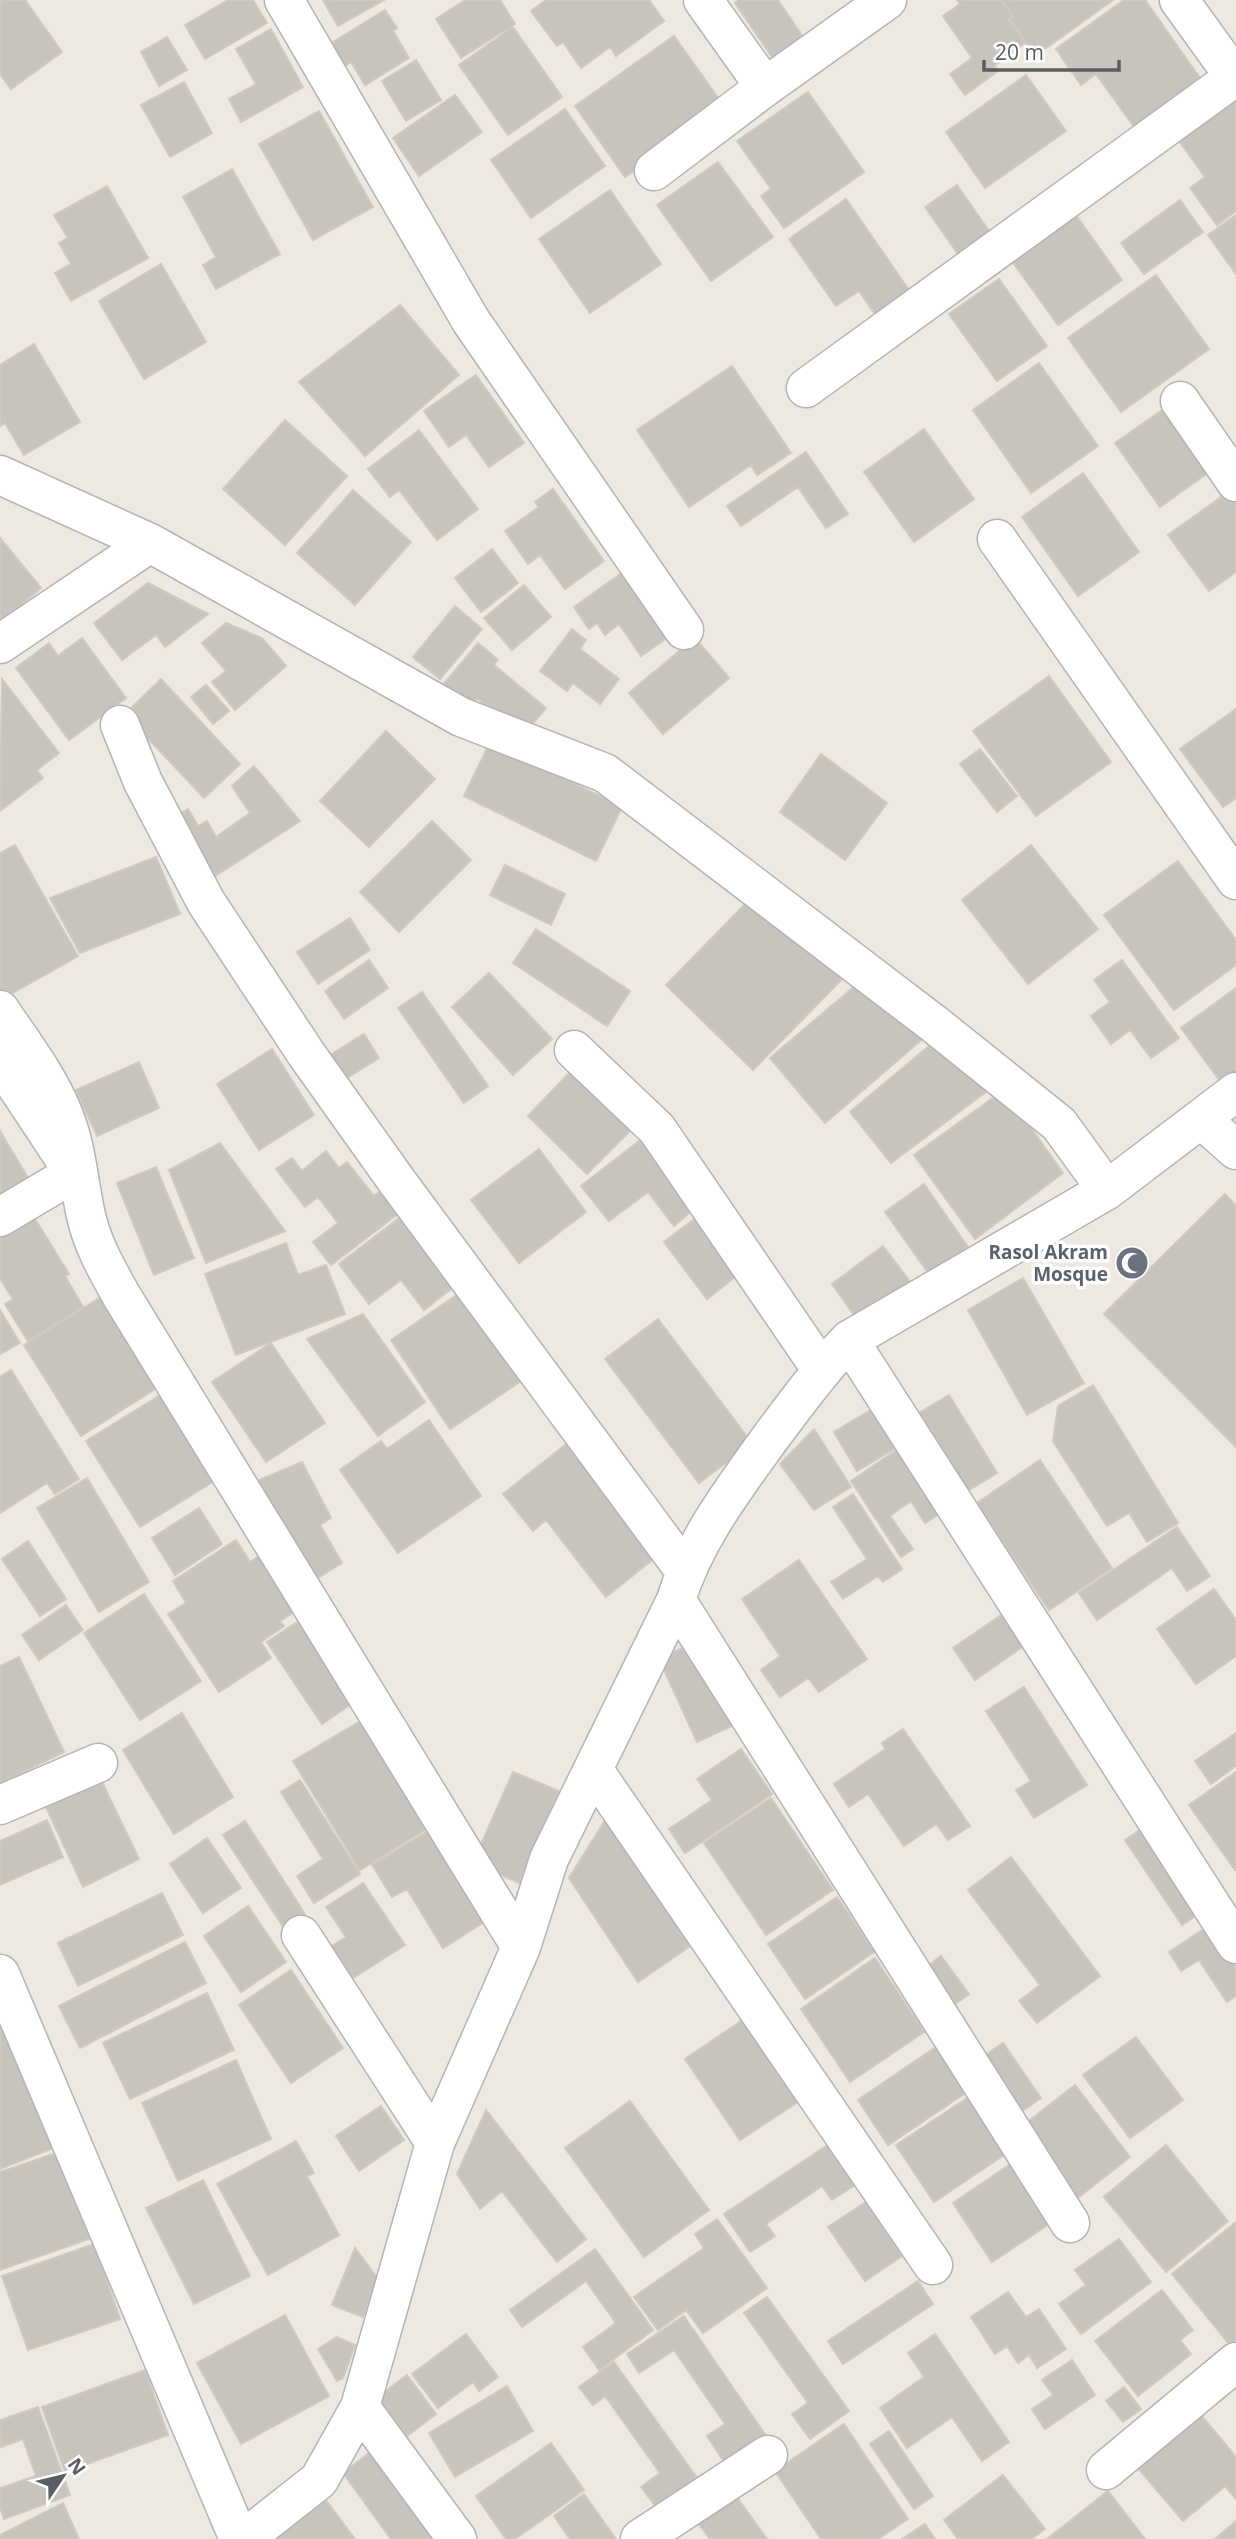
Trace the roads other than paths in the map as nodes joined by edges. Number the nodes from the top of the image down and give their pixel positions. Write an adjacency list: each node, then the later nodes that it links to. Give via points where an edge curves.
1 (284, 0): 14 (street, via 471,321)
2 (704, 0): 6 (street)
3 (887, 0): 6 (street)
4 (1179, 0): 5 (street)
5 (1235, 78): 8 (street)
6 (765, 87): 7 (street)
7 (654, 171)
8 (806, 388)
9 (1180, 401): 11 (street)
10 (0, 475): 13 (street)
11 (1236, 482)
12 (996, 539): 17 (street)
13 (150, 543): 15 (street); 24 (street, via 461,717 605,773 1059,1124)
14 (684, 631)
15 (0, 644)
16 (120, 725): 28 (street, via 143,782 206,902 307,1055)
17 (1236, 880)
18 (0, 1010): 34 (street, via 41,1069 62,1112 96,1248 121,1295)
19 (574, 1050): 27 (street, via 657,1129)
20 (0, 1061): 25 (street, via 75,1173)
21 (1236, 1092): 22 (street)
22 (1200, 1119): 23 (street); 24 (street)
23 (1236, 1150)
24 (1107, 1190): 26 (street)
25 (0, 1217)
26 (849, 1340): 27 (street); 33 (street)
27 (821, 1370): 28 (street, via 728,1495)
28 (681, 1585): 30 (street); 37 (street)
29 (99, 1763): 31 (street)
30 (593, 1769): 34 (street, via 549,1859); 38 (street)
31 (0, 1805)
32 (301, 1935): 36 (street)
33 (1236, 1944)
34 (521, 1947): 36 (street)
35 (0, 1974): 43 (street)
36 (435, 2143): 40 (street)
37 (1070, 2223)
38 (933, 2265)
39 (1236, 2362): 42 (street)
40 (360, 2407): 44 (street, via 319,2480); 45 (street)
41 (768, 2455): 46 (street)
42 (1106, 2470)
43 (239, 2539)
44 (244, 2539)
45 (457, 2539)
46 (640, 2539)

